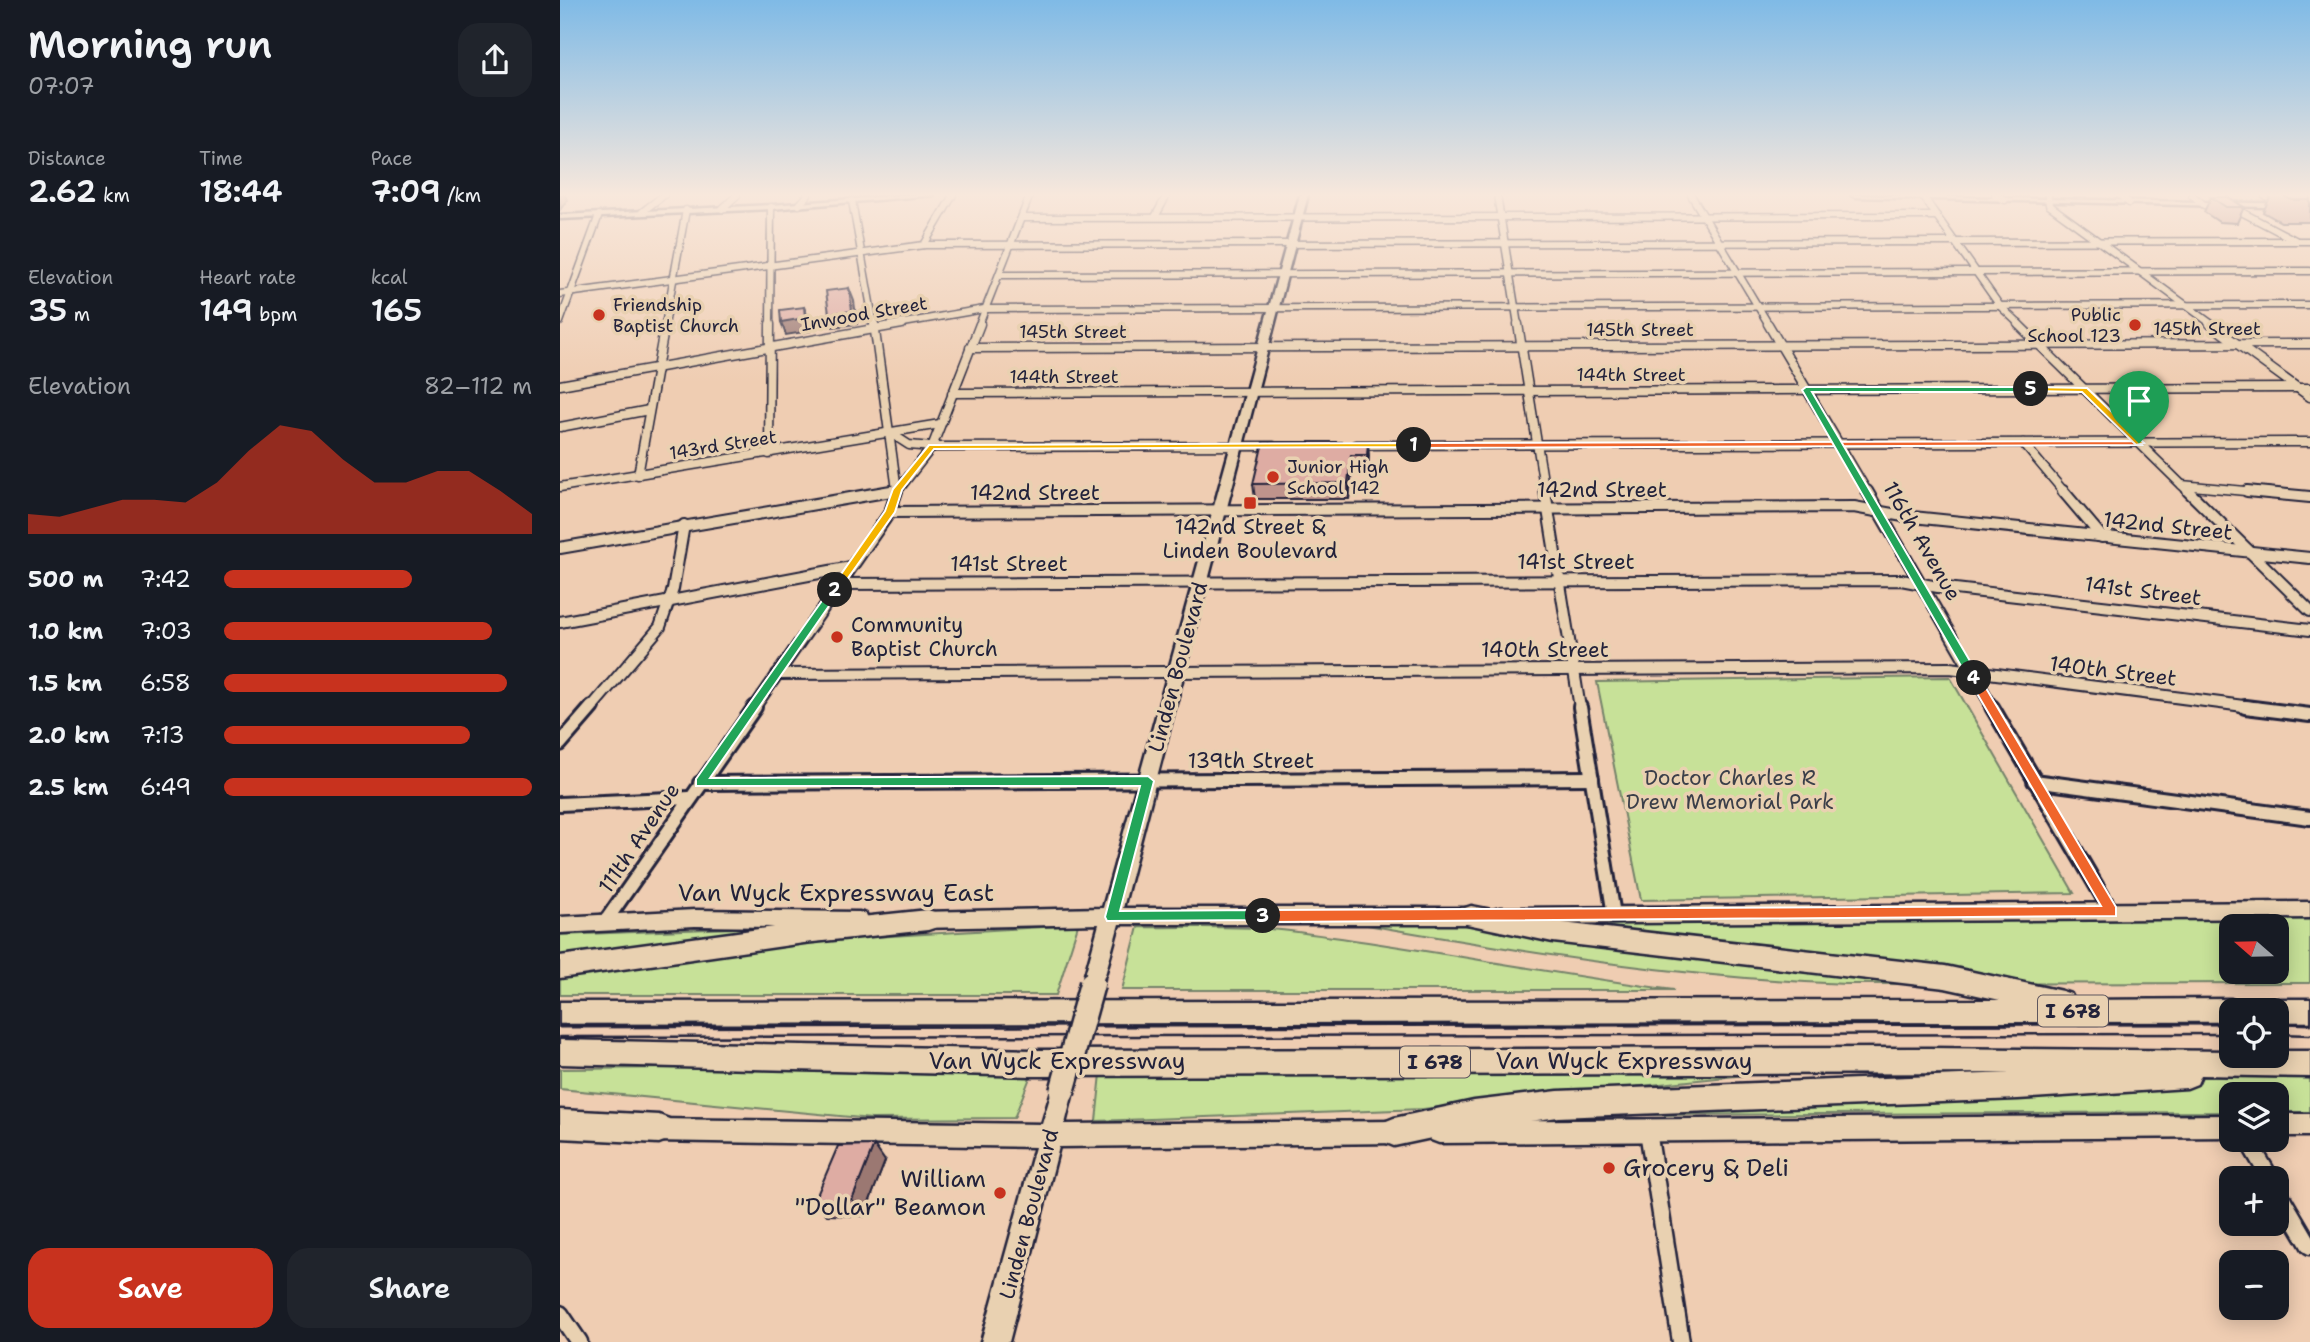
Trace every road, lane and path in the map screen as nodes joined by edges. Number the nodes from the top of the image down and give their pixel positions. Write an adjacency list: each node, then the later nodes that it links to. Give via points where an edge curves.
1 (583, 258): 21 (street)
2 (677, 258): 20 (street)
3 (769, 258): 12 (street)
4 (822, 258): 12 (street)
5 (863, 258): 31 (street)
6 (1006, 258): 19 (street, 111th Avenue)
7 (1286, 258): 17 (main road, Linden Boulevard)
8 (1507, 258): 18 (street)
9 (1728, 258): 16 (street, 116th Avenue)
10 (1965, 258): 14 (street)
11 (2121, 258): 15 (street)
12 (769, 265): 20 (street); 37 (street)
13 (2310, 271): 15 (street)
14 (1975, 272): 15 (street); 16 (street); 24 (street)
15 (2141, 272): 25 (street)
16 (1737, 273): 18 (street); 26 (street, 116th Avenue)
17 (1282, 274): 18 (street); 19 (street); 29 (main road, Linden Boulevard)
18 (1510, 274): 27 (street)
19 (999, 275): 28 (street, 111th Avenue)
20 (673, 278): 21 (street); 40 (street)
21 (571, 292): 22 (street); 30 (street)
22 (560, 294)
23 (2310, 305): 25 (street, Inwood Street)
24 (2000, 306): 25 (street, Inwood Street); 26 (street, Inwood Street); 34 (street)
25 (2187, 306): 32 (street)
26 (1757, 307): 27 (street, Inwood Street); 36 (street, 116th Avenue)
27 (1516, 308): 29 (street, Inwood Street); 35 (street)
28 (984, 309): 29 (street, Inwood Street); 31 (street, Inwood Street); 39 (street, 111th Avenue)
29 (1273, 309): 38 (main road, Linden Boulevard)
30 (560, 322)
31 (875, 328): 37 (street, Inwood Street); 53 (street)
32 (2239, 344): 33 (street, 145th Street); 34 (street, 145th Street); 42 (street)
33 (2310, 344)
34 (2038, 345): 36 (street, 145th Street); 44 (street)
35 (1522, 346): 36 (street, 145th Street); 38 (street, 145th Street); 46 (street)
36 (1780, 346): 45 (street, 116th Avenue)
37 (770, 347): 40 (street, Inwood Street); 63 (street)
38 (1263, 347): 39 (street, 145th Street); 47 (main road, Linden Boulevard)
39 (970, 348): 48 (street, 111th Avenue)
40 (657, 367): 41 (street, Inwood Street); 50 (street)
41 (560, 385)
42 (2299, 388): 43 (street, 144th Street); 44 (street, 144th Street); 49 (street)
43 (2310, 388)
44 (2084, 389): 45 (street, 144th Street); 56 (street)
45 (1806, 390): 46 (street, 144th Street); 57 (street, 116th Avenue)
46 (1530, 391): 47 (street, 144th Street); 58 (street)
47 (1251, 392): 48 (street, 144th Street); 59 (main road, Linden Boulevard)
48 (952, 393): 51 (street, 111th Avenue)
49 (2310, 397)
50 (649, 410): 52 (street); 64 (street)
51 (940, 424): 53 (street, 143rd Street); 62 (street, 111th Avenue)
52 (560, 427)
53 (892, 434): 62 (street, via 909,445); 63 (street, 143rd Street); 67 (street)
54 (2310, 442): 56 (street)
55 (2022, 443): 56 (street); 57 (street); 74 (street)
56 (2139, 443): 65 (street)
57 (1839, 444): 58 (street); 71 (street, 116th Avenue)
58 (1538, 445): 61 (street); 69 (street)
59 (1237, 446): 60 (street); 62 (street); 70 (main road, Linden Boulevard)
60 (1287, 446)
61 (1351, 446)
62 (932, 447): 67 (street, 111th Avenue)
63 (769, 454): 64 (street, 143rd Street)
64 (638, 475): 66 (street, 143rd Street)
65 (2182, 485): 68 (street); 76 (street)
66 (560, 487)
67 (897, 489): 72 (street, 111th Avenue); 73 (street)
68 (2310, 497)
69 (1548, 508): 70 (street, 142nd Street); 71 (street, 142nd Street, via 1854,507); 79 (street)
70 (1220, 509): 72 (street, 142nd Street); 80 (main road, Linden Boulevard)
71 (1879, 511): 74 (street, 142nd Street); 81 (street, 116th Avenue)
72 (890, 512): 78 (street, 111th Avenue)
73 (684, 526): 75 (street); 83 (street)
74 (2102, 537): 76 (street, 142nd Street)
75 (560, 548)
76 (2249, 552): 77 (street, 142nd Street); 84 (street)
77 (2310, 558)
78 (851, 567): 82 (street, 111th Avenue); 83 (street)
79 (1559, 581): 80 (street, 141st Street); 81 (street, 141st Street); 87 (street)
80 (1200, 583): 82 (street, 141st Street); 88 (main road, Linden Boulevard)
81 (1920, 583): 86 (street, 141st Street); 89 (street, 116th Avenue)
82 (839, 584): 90 (street, 111th Avenue)
83 (670, 601): 85 (street); 92 (street, via 660,627)
84 (2310, 611)
85 (560, 622)
86 (2310, 630)
87 (1574, 669): 88 (street, 140th Street); 89 (street, 140th Street); 93 (street)
88 (1177, 671): 90 (street, 140th Street); 95 (main road, Linden Boulevard)
89 (1971, 671): 91 (street, 140th Street); 94 (street, 116th Avenue)
90 (777, 674): 96 (street, 111th Avenue)
91 (2310, 715)
92 (560, 744)
93 (1592, 778): 95 (street, 139th Street); 102 (street)
94 (2034, 780): 99 (street); 101 (street, 116th Avenue)
95 (1148, 781): 96 (street, 139th Street); 104 (main road, Linden Boulevard)
96 (700, 783): 97 (street, 111th Avenue)
97 (690, 798): 98 (street); 106 (street, 111th Avenue)
98 (560, 804)
99 (2310, 818)
100 (2310, 910): 101 (main road)
101 (2111, 912): 102 (main road)
102 (1614, 915): 103 (main road)
103 (1471, 916): 104 (main road); 109 (highway, via 1553,932 1945,978)
104 (1112, 917): 105 (main road, Van Wyck Expressway East); 124 (main road, Linden Boulevard, bridge)
105 (928, 920): 106 (main road, Van Wyck Expressway East); 108 (highway)
106 (605, 922): 107 (main road, Van Wyck Expressway East)
107 (560, 925)
108 (560, 967)
109 (2100, 1011): 110 (highway, I 678); 113 (highway, I 678)
110 (2219, 1011)
111 (2289, 1011): 112 (highway)
112 (2310, 1011)
113 (560, 1014)
114 (560, 1052): 115 (highway, Van Wyck Expressway / I 678, via 1032,1063 1928,1060)
115 (2310, 1065): 122 (highway, via 2018,1086 1558,1104)
116 (560, 1124): 120 (highway)
117 (2289, 1125): 118 (main road)
118 (2310, 1125)
119 (2219, 1126): 121 (main road)
120 (659, 1129): 123 (main road); 124 (main road)
121 (1648, 1131): 122 (main road); 130 (street)
122 (1394, 1132): 124 (main road)
123 (560, 1133)
124 (1051, 1135): 129 (main road, Linden Boulevard)
125 (2289, 1210): 126 (street)
126 (2310, 1246)
127 (560, 1314): 128 (street)
128 (579, 1342)
129 (995, 1342)
130 (1681, 1342)

